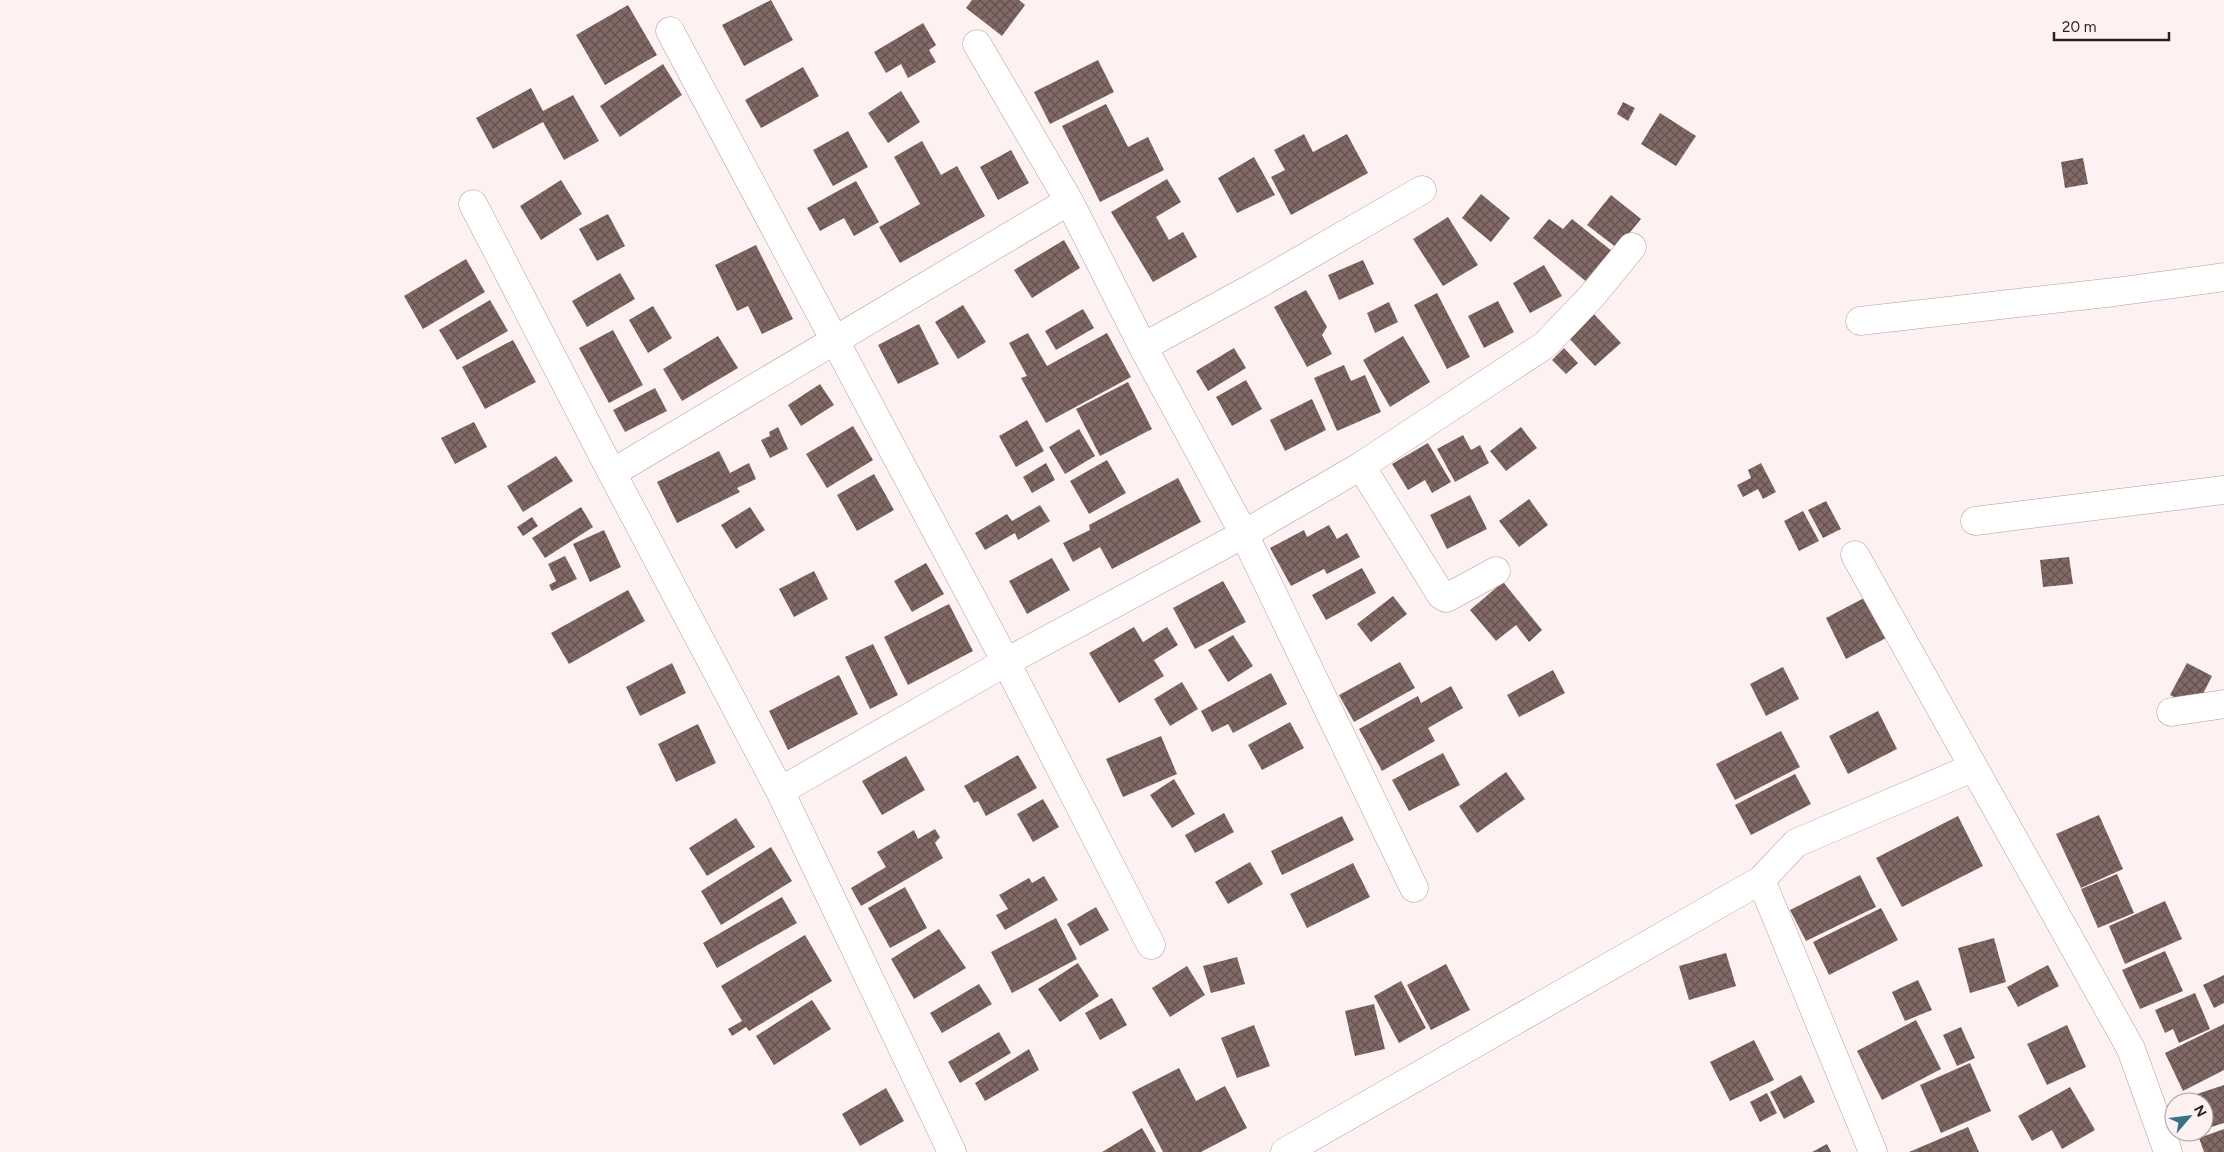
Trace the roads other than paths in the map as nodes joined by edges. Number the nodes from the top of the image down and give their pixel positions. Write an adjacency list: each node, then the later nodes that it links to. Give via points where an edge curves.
1 (670, 30): 9 (street)
2 (977, 44): 4 (street)
3 (1422, 190): 10 (street)
4 (1069, 201): 9 (street); 10 (street)
5 (473, 204): 12 (street)
6 (1632, 247): 11 (street, via 1546,344)
7 (2224, 277): 8 (street)
8 (1860, 321)
9 (834, 340): 12 (street); 18 (street)
10 (1142, 348): 15 (street)
11 (1361, 466): 15 (street); 17 (street, via 1441,595 1446,598)
12 (612, 473): 22 (street)
13 (2224, 490): 14 (street)
14 (1975, 520)
15 (1244, 534): 18 (street); 24 (street)
16 (1855, 554): 21 (street)
17 (1496, 571)
18 (1006, 662): 22 (street); 25 (street)
19 (2224, 704): 20 (street)
20 (2171, 712)
21 (1972, 768): 23 (street, via 1796,844); 29 (street, via 2131,1049)
22 (780, 791): 26 (street)
23 (1761, 880): 27 (street); 28 (street)
24 (1414, 888)
25 (1150, 945)
26 (952, 1152)
27 (1285, 1152)
28 (1873, 1152)
29 (2168, 1152)

